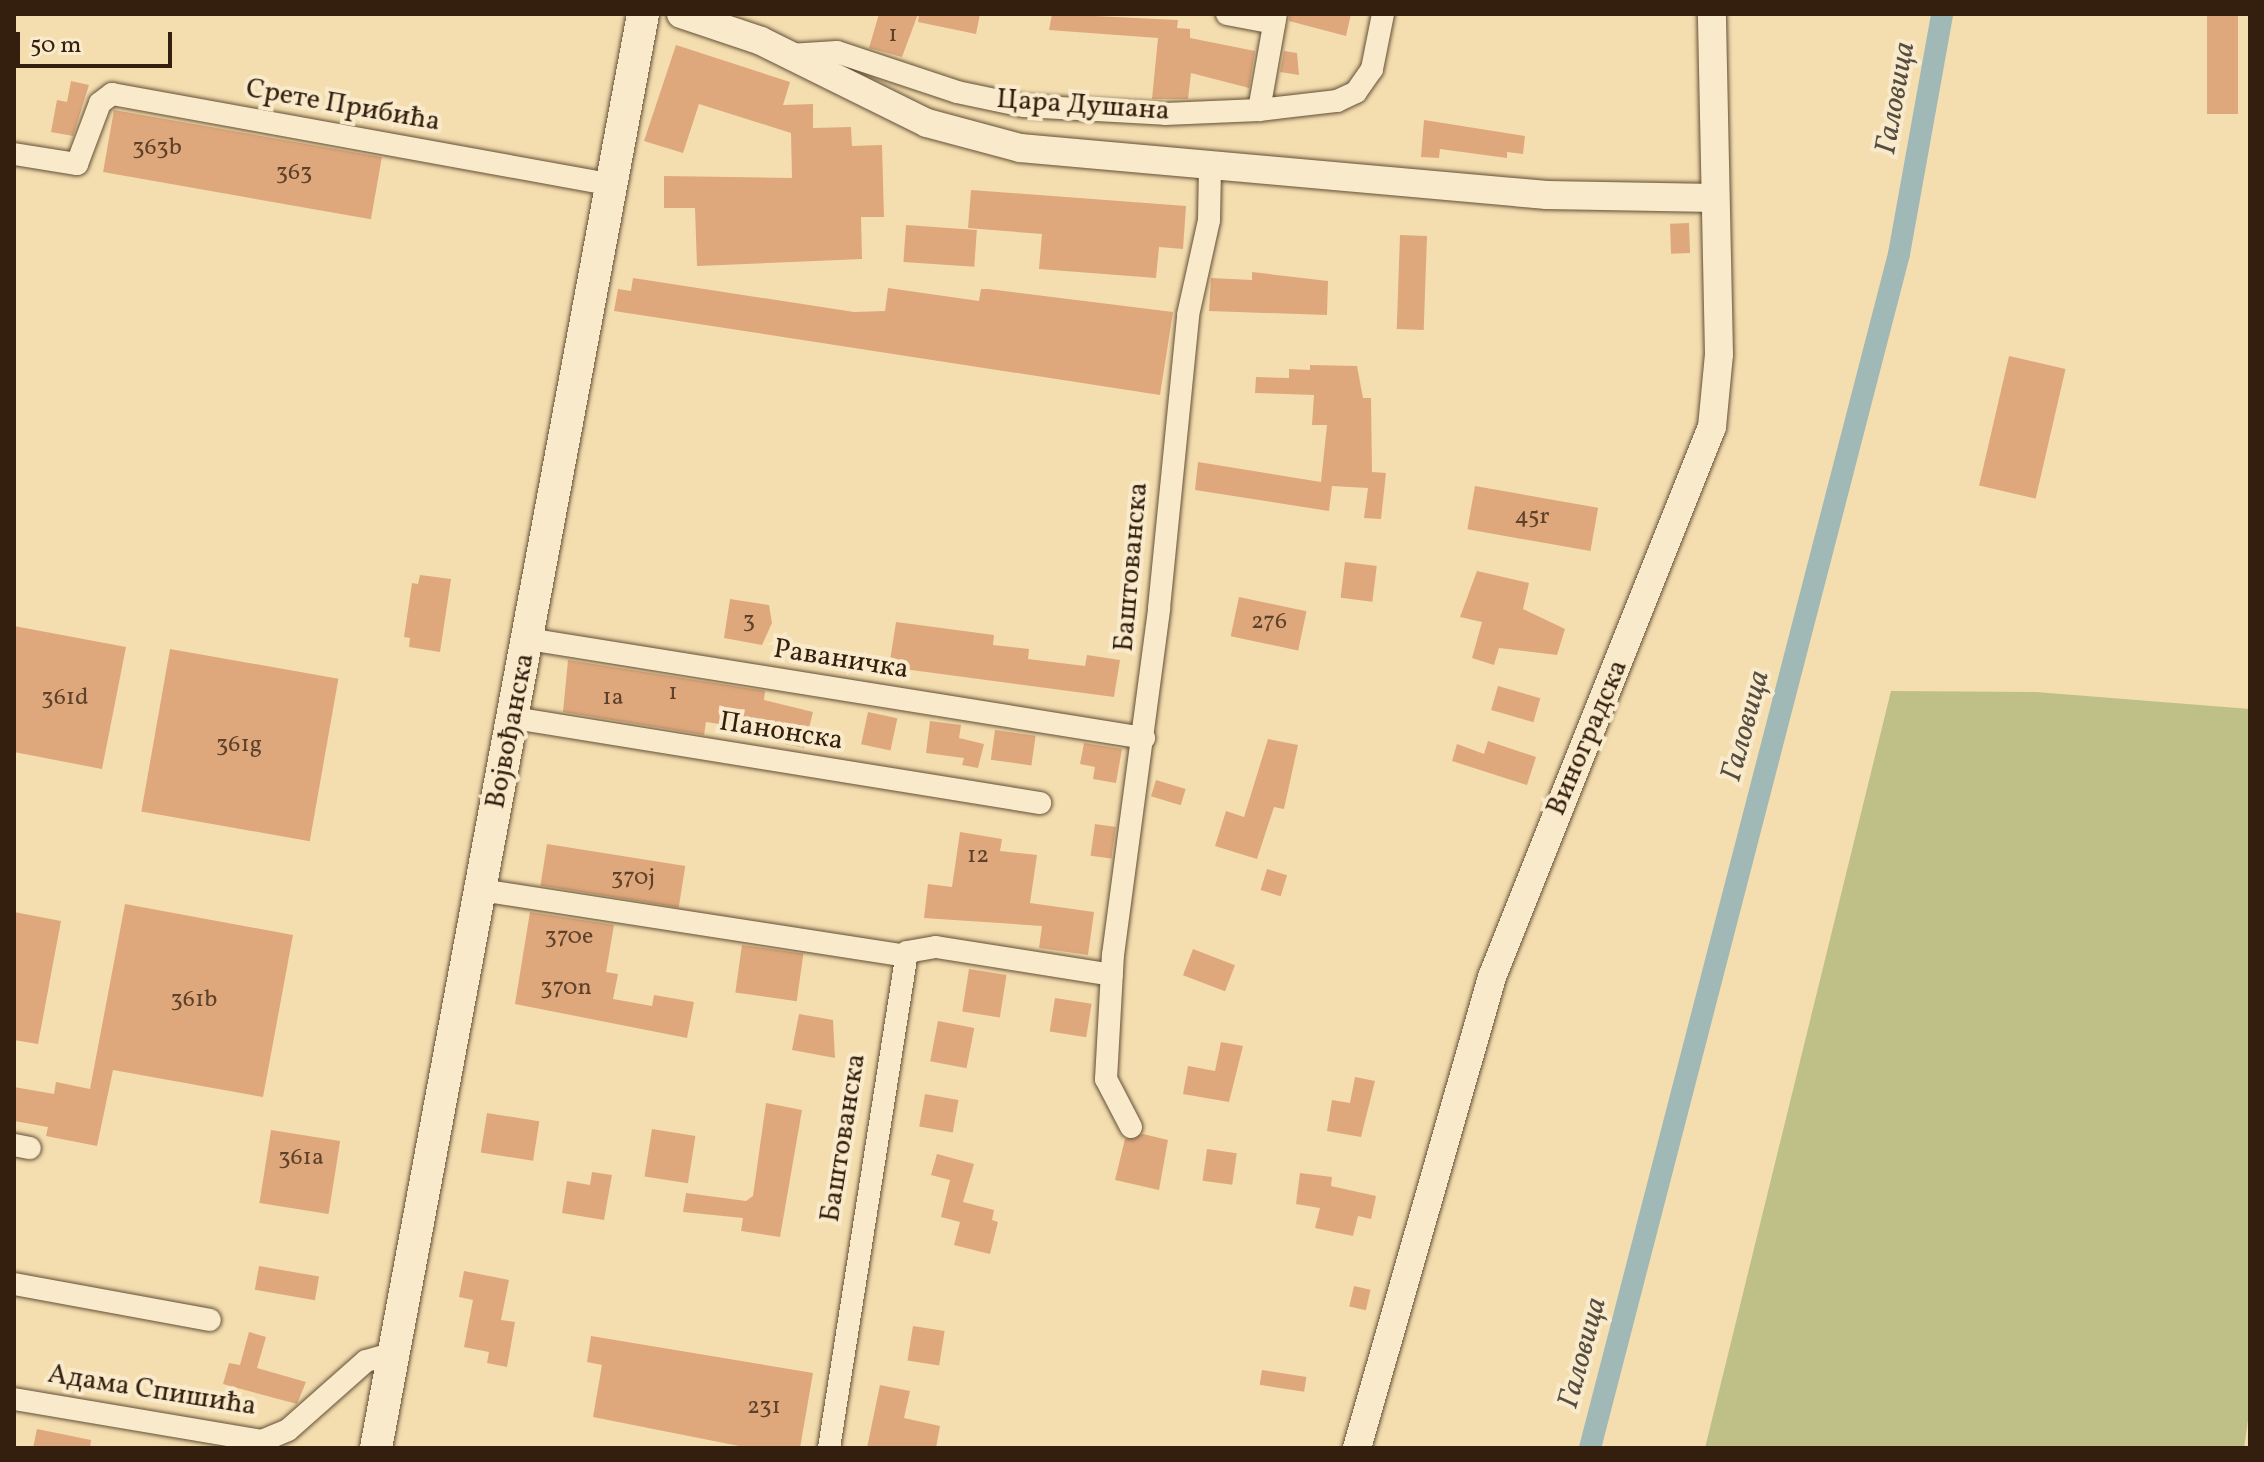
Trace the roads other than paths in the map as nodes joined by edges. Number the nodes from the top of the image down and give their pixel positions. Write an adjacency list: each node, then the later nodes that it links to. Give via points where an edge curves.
1 (643, 14): 11 (main road, Војвођанска)
2 (681, 14): 7 (street, Цара Душана)
3 (1227, 14): 6 (street)
4 (1383, 14): 8 (street, via 1372,69 1356,92 1337,101)
5 (1712, 14): 12 (street, Виноградска)
6 (1275, 18): 8 (street)
7 (789, 55): 8 (street, Цара Душана, via 837,52 977,98 1024,106 1165,114); 10 (street, via 883,105 979,140)
8 (1259, 110)
9 (14, 154): 11 (street, Срете Прибића, via 77,164 100,103 112,94)
10 (1210, 171): 12 (street, via 1547,195); 15 (street, Баштованска, via 1211,203 1181,368)
11 (613, 185): 13 (main road, Војвођанска)
12 (1715, 198): 27 (street, Виноградска, via 1719,382 1706,448 1492,977)
13 (528, 639): 14 (main road, Војвођанска); 15 (street, Раваничка)
14 (514, 718): 16 (street, Панонска); 17 (main road, Војвођанска)
15 (1144, 738): 19 (street, Баштованска)
16 (1040, 803)
17 (481, 890): 18 (street); 23 (main road, Војвођанска)
18 (905, 956): 19 (street, via 920,946); 26 (street, Баштованска)
19 (1112, 975): 20 (street, Баштованска, via 1106,1079)
20 (1131, 1127)
21 (14, 1284): 22 (street)
22 (210, 1320)
23 (394, 1353): 24 (street, Адама Спишића, via 366,1361 288,1430 262,1441); 25 (main road, Војвођанска)
24 (14, 1399)
25 (376, 1448)
26 (829, 1448)
27 (1357, 1448)

